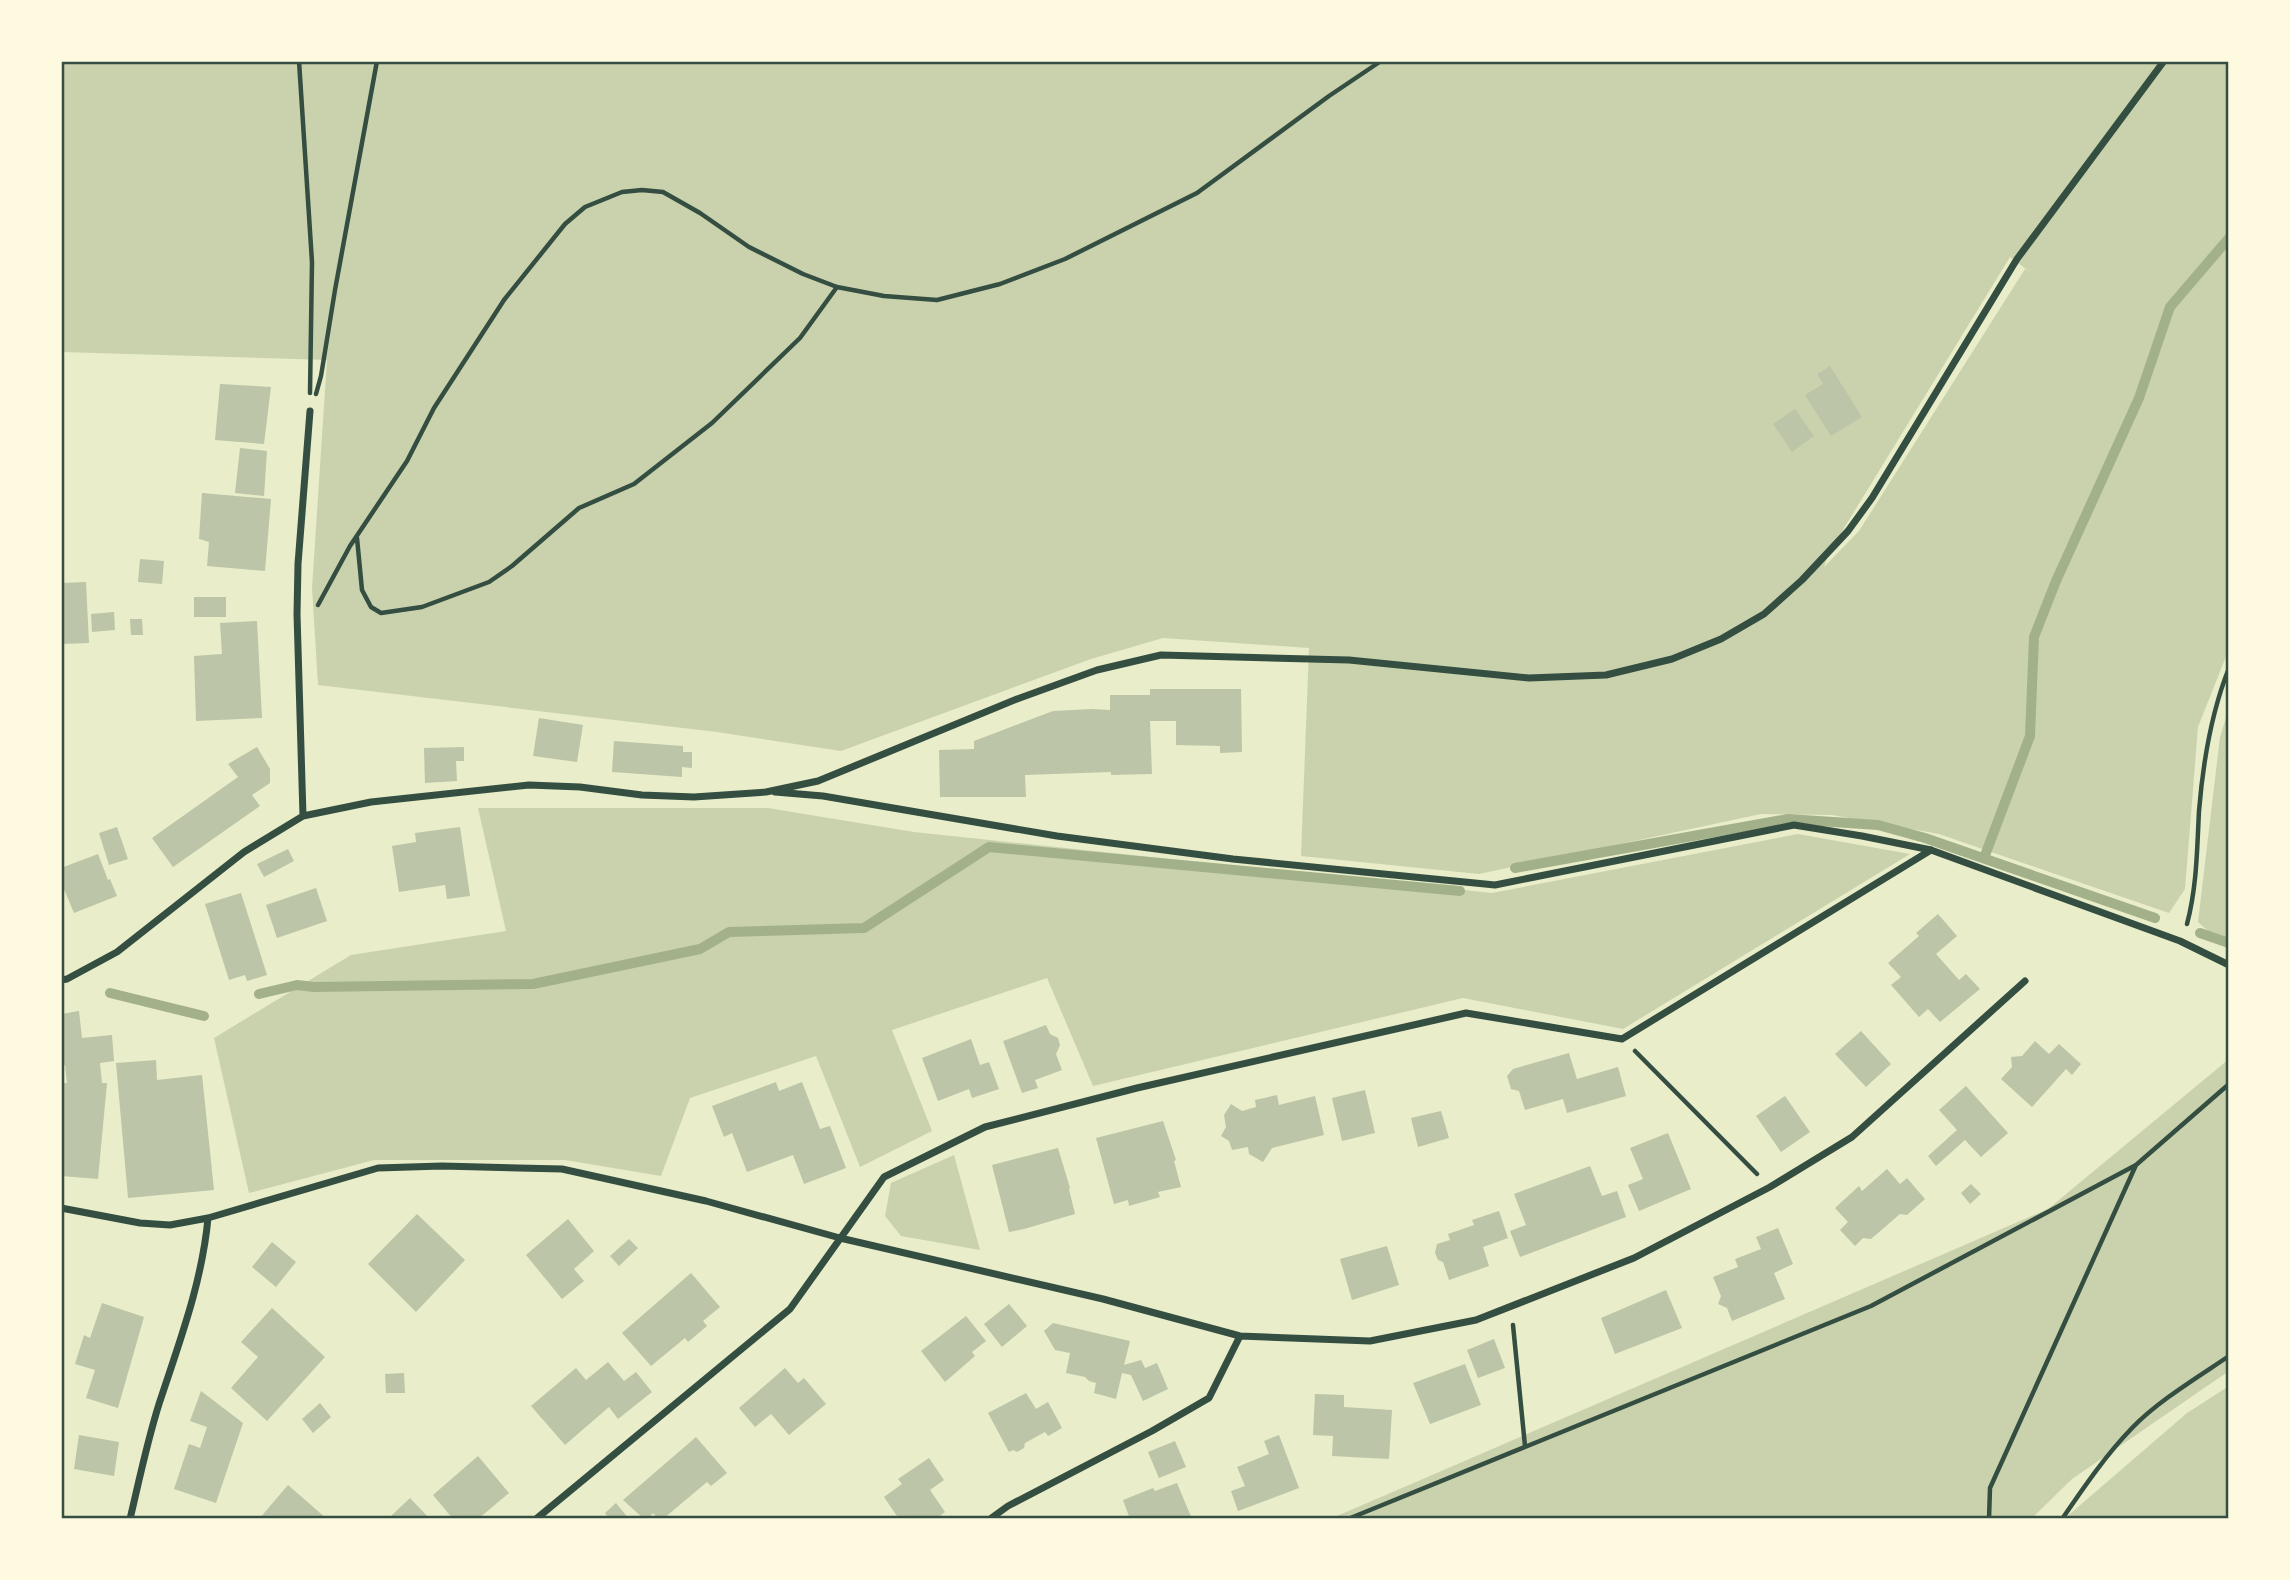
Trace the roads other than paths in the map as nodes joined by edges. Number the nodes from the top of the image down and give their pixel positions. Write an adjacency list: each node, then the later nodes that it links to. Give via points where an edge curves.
1 (2164, 61): 3 (street, via 2017,259 1848,531 1764,614 1721,639 1672,659 1606,676 1542,678 1349,660 1161,654 1097,670 1017,699 818,781)
2 (310, 411): 4 (street, via 298,564)
3 (766, 792): 4 (street, via 694,797 529,785 371,803); 5 (street, via 823,796 1057,836 1233,859 1495,885 1794,825)
4 (303, 816): 7 (street, via 244,852 117,952)
5 (1931, 850): 6 (street, via 2201,949); 11 (street, via 1622,1039 1466,1013 1137,1088 985,1127 884,1177)
6 (2229, 965)
7 (61, 980)
8 (2025, 981): 12 (street, via 1852,1137 1770,1187 1634,1258 1476,1320 1370,1341)
9 (61, 1208): 10 (street, via 160,1225)
10 (208, 1218): 11 (street, via 378,1168 442,1166 562,1170 706,1200); 13 (street, via 192,1304 158,1408)
11 (840, 1238): 12 (street); 14 (street, via 790,1309)
12 (1240, 1336): 15 (street, via 1209,1398)
13 (130, 1519)
14 (536, 1519)
15 (990, 1519)

